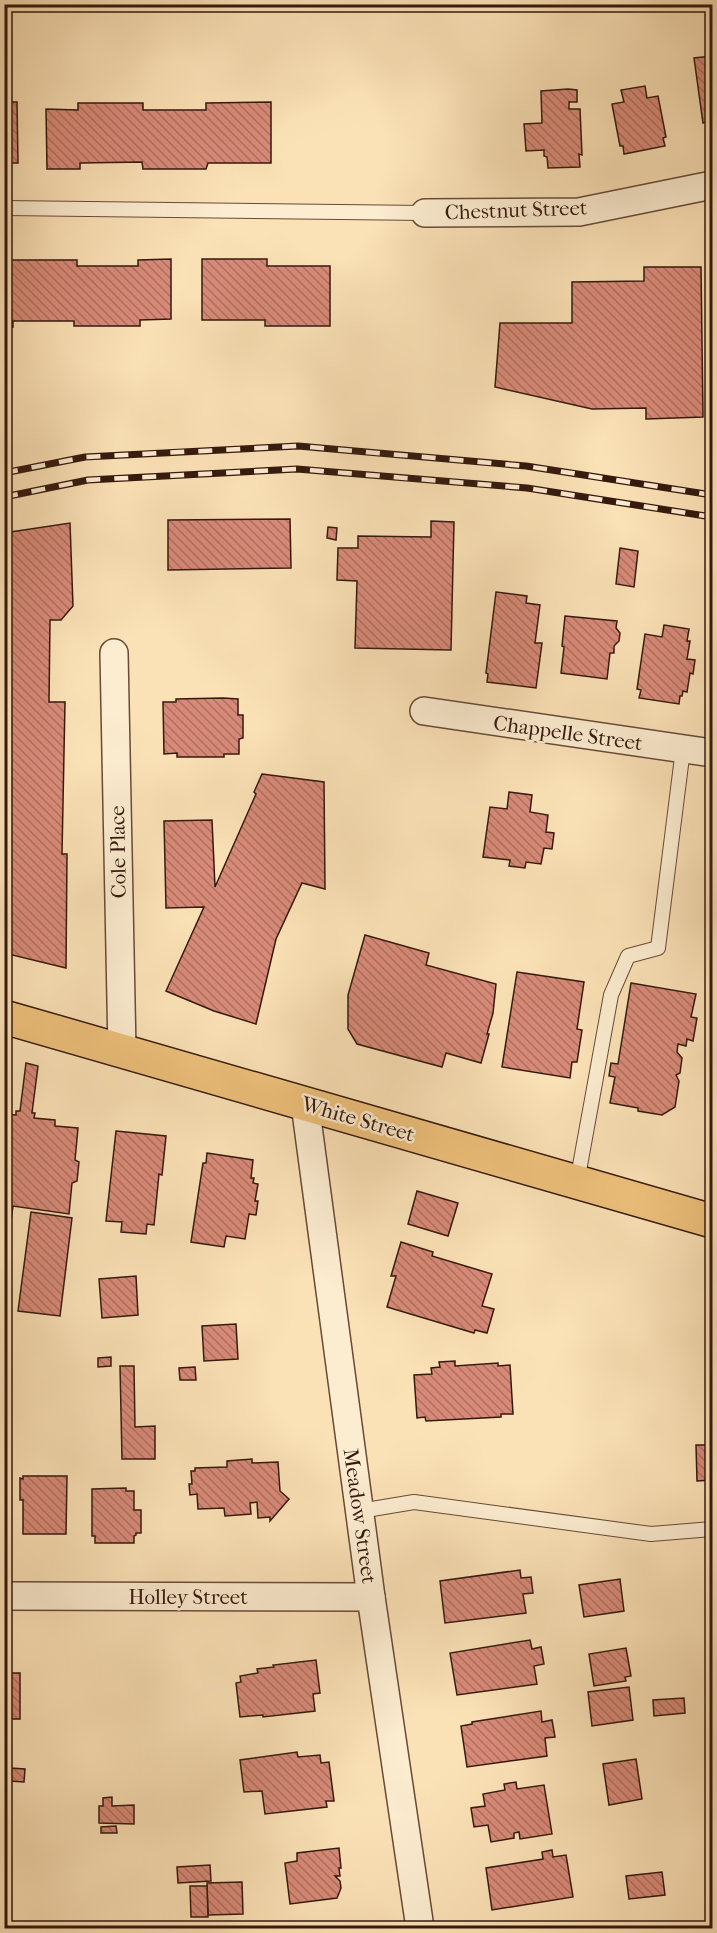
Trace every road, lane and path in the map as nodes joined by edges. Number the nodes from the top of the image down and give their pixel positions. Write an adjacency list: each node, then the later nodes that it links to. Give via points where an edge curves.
1 (712, 185): 3 (street, Chestnut Street, via 579,212)
2 (4, 208): 3 (lane)
3 (425, 213)
4 (114, 653): 9 (street, Cole Place)
5 (424, 711): 6 (street, Chappelle Street)
6 (683, 749): 7 (street, Chappelle Street); 11 (lane, via 658,948 628,956 611,995)
7 (712, 753)
8 (4, 1017): 9 (main road, White Street)
9 (122, 1051): 10 (main road, White Street)
10 (305, 1104): 11 (main road, White Street); 13 (street, Meadow Street)
11 (577, 1182): 12 (main road, White Street)
12 (712, 1221)
13 (360, 1511): 14 (lane, via 414,1502 651,1534); 16 (street, Meadow Street)
14 (712, 1529)
15 (4, 1596): 16 (street, Holley Street)
16 (371, 1597): 17 (street, Meadow Street)
17 (420, 1929)

